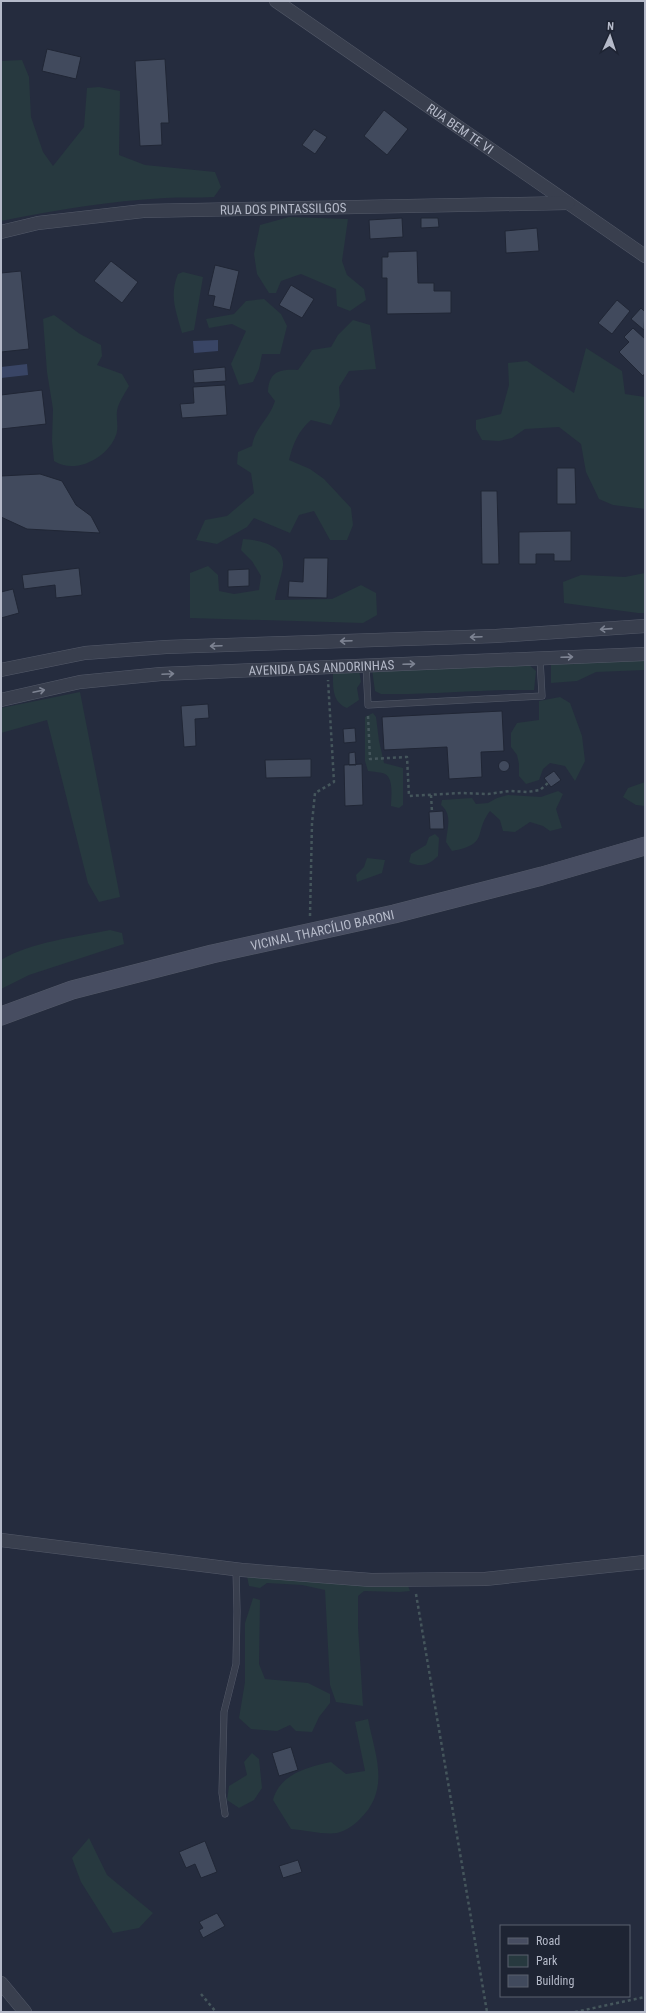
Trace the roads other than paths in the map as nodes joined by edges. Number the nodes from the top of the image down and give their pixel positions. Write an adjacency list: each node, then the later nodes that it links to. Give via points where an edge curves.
1 (276, 1): 2 (street, RUA BEM TE VI)
2 (568, 203): 3 (street, RUA DOS PINTASSILGOS, via 143,211 38,223); 4 (street, RUA BEM TE VI)
3 (1, 232)
4 (645, 256)
5 (645, 626): 9 (street, AVENIDA DAS ANDORINHAS, one-way to 9, via 496,636 166,647 86,653)
6 (645, 654): 7 (street, AVENIDA DAS ANDORINHAS, one-way to 6)
7 (540, 658): 8 (street, AVENIDA DAS ANDORINHAS, one-way to 7); 8 (lane, via 542,696 368,705)
8 (366, 665): 10 (street, AVENIDA DAS ANDORINHAS, one-way to 8, via 80,682 161,674)
9 (1, 670)
10 (1, 700)
11 (645, 846): 12 (main road, VICINAL THARCÍLIO BARONI, via 542,876 394,914 212,954 72,990)
12 (1, 1016)
13 (1, 1540): 15 (street)
14 (645, 1562): 15 (street, via 485,1579 371,1580)
15 (236, 1569): 16 (lane, via 236,1664 224,1712 222,1793)
16 (225, 1814)
17 (1, 1983): 18 (street)
18 (26, 2012)

